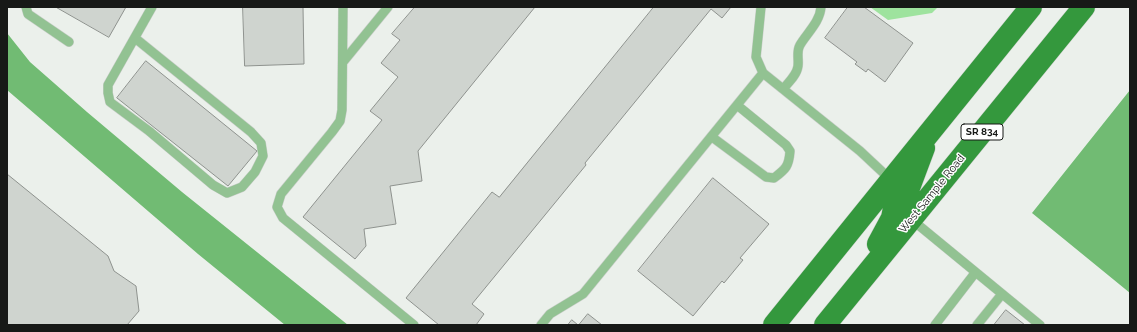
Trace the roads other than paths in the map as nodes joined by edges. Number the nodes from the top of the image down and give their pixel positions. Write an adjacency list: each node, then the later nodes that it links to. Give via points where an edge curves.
1 (26, 7): 10 (lane, via 28,14)
2 (152, 7): 9 (lane)
3 (343, 7): 11 (lane)
4 (388, 7): 11 (lane)
5 (761, 7): 12 (lane, via 756,57)
6 (821, 7): 13 (lane, via 812,29 800,45 797,71)
7 (1031, 7): 15 (main road)
8 (1084, 7): 18 (main road, West Sample Road / SR 834)
9 (135, 38): 9 (lane, via 251,132 261,143 263,156 255,172 242,187 227,193 213,185 110,102 108,85)
10 (69, 42)
11 (343, 62): 22 (lane, via 340,121 281,194 277,207 283,218)
12 (763, 73): 13 (lane); 14 (lane)
13 (783, 89): 17 (lane)
14 (737, 105): 16 (lane); 16 (lane, via 786,144 790,151 786,169 774,178 766,177)
15 (930, 132): 17 (main road); 18 (main road, via 909,188 907,204)
16 (712, 137): 23 (lane, via 583,294 550,314)
17 (892, 180): 20 (main road, via 895,203 892,218); 24 (main road)
18 (911, 219): 19 (lane); 20 (main road, West Sample Road / SR 834)
19 (975, 273): 21 (lane); 26 (lane)
20 (850, 293): 25 (main road, West Sample Road / SR 834)
21 (1002, 294): 27 (lane); 28 (lane)
22 (414, 325)
23 (541, 325)
24 (774, 325)
25 (825, 325)
26 (935, 325)
27 (977, 325)
28 (1040, 325)

